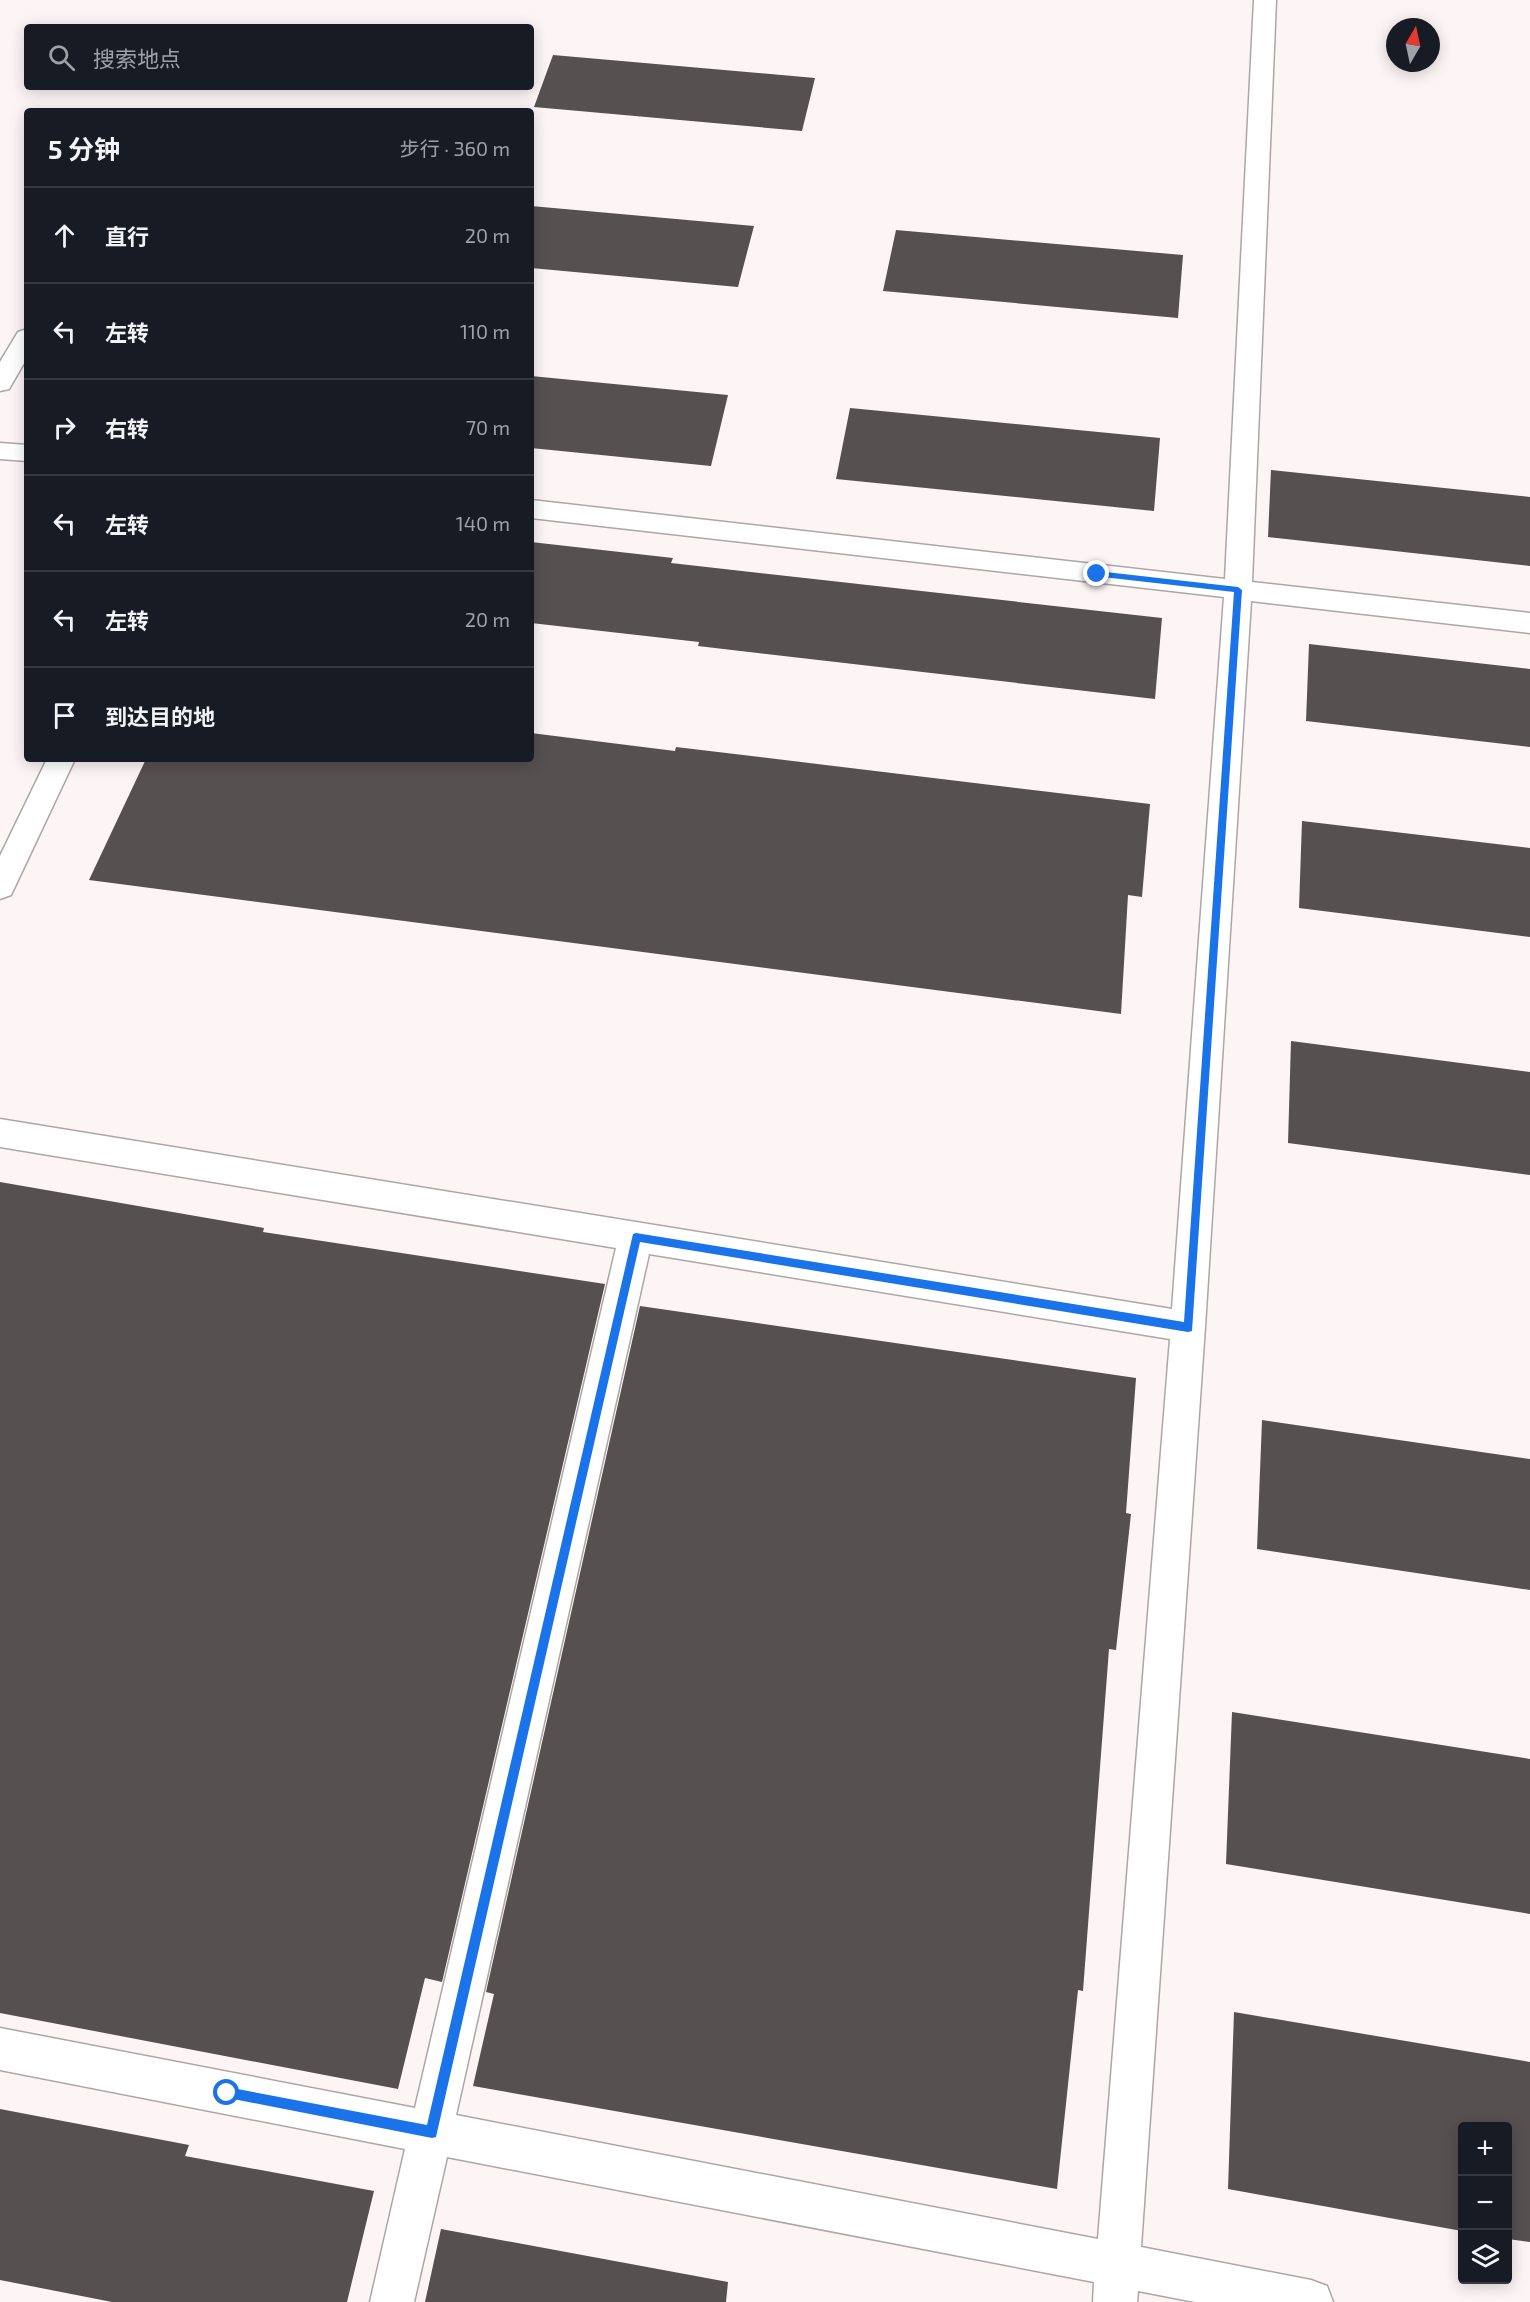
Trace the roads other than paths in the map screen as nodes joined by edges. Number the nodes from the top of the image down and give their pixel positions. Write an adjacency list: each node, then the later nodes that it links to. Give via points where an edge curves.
1 (1265, 0): 7 (street)
2 (24, 342): 3 (street)
3 (0, 383)
4 (0, 451): 5 (street)
5 (24, 453)
6 (534, 509): 7 (street)
7 (1238, 590): 8 (street); 13 (street)
8 (1530, 624)
9 (61, 762): 10 (street)
10 (0, 887)
11 (0, 1133): 12 (street)
12 (636, 1237): 13 (street); 15 (street)
13 (1188, 1328): 16 (street)
14 (0, 2049): 15 (street)
15 (432, 2132): 16 (street); 17 (street)
16 (1116, 2284): 18 (street)
17 (392, 2302)
18 (1311, 2302)

